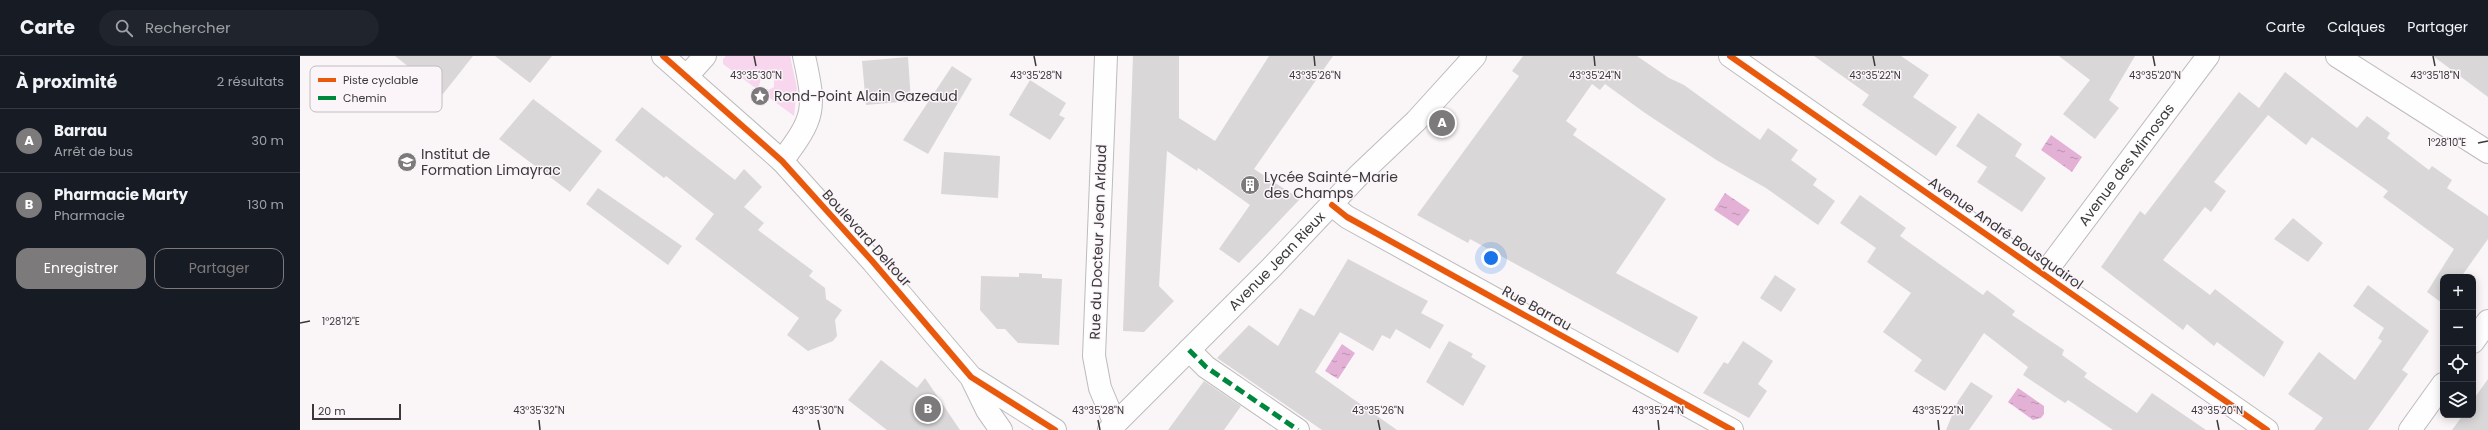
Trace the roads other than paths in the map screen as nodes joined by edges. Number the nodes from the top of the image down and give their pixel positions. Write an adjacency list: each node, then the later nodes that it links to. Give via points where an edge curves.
1 (663, 56): 9 (street, Boulevard Deltour)
2 (706, 56): 9 (street)
3 (804, 56): 11 (street, via 810,82 812,110 803,133)
4 (1106, 56): 19 (street, Rue du Docteur Jean Arlaud, via 1094,356 1100,388)
5 (1475, 56): 12 (street, Avenue Jean Rieux, via 1416,121)
6 (1730, 56): 13 (street, Avenue André Bousquairol)
7 (2208, 56): 13 (street, Avenue des Mimosas)
8 (2336, 56): 10 (street)
9 (686, 76): 11 (street, Boulevard Deltour)
10 (2488, 152)
11 (782, 161): 17 (street, Boulevard Deltour)
12 (1332, 205): 16 (street, Avenue Jean Rieux); 23 (street, Rue Barrau, via 1348,217)
13 (2044, 274): 24 (street, Avenue André Bousquairol)
14 (2488, 321): 15 (street)
15 (2476, 338)
16 (1189, 350): 19 (street, Avenue Jean Rieux); 22 (street, via 1206,367)
17 (971, 377): 20 (street, Boulevard Deltour, via 987,410); 21 (street, Boulevard Deltour)
18 (2440, 388): 25 (street)
19 (1112, 427)
20 (1001, 430)
21 (1055, 430)
22 (1298, 430)
23 (1732, 430)
24 (2267, 430)
25 (2410, 430)

